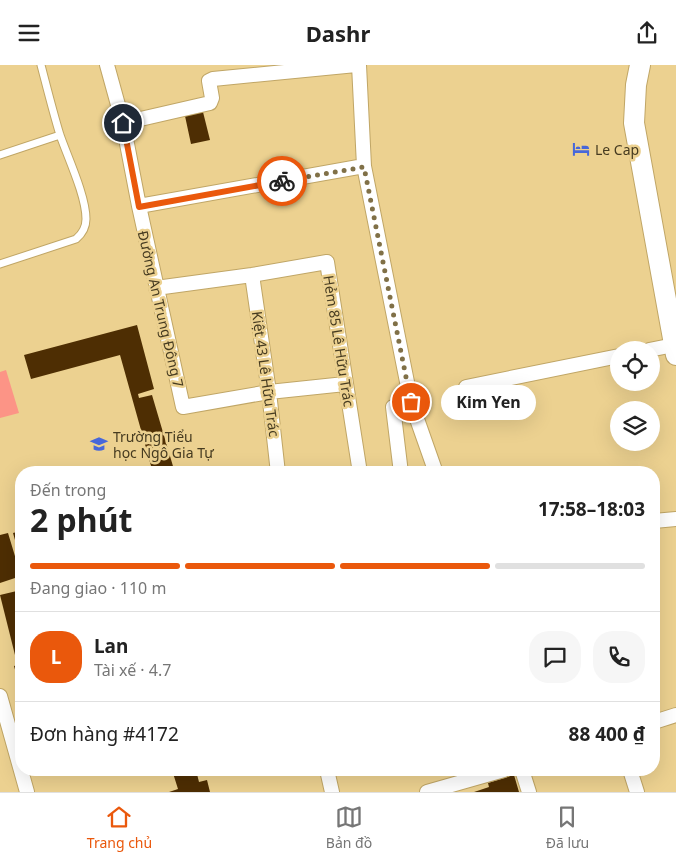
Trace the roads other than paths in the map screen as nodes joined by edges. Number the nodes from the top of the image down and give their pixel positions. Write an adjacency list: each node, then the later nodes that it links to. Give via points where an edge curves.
1 (41, 65): 6 (lane)
2 (108, 65): 5 (street, Đường An Trung Đông 7)
3 (357, 65): 5 (street, via 213,79 209,81 210,103); 8 (street)
4 (640, 65): 14 (street, via 634,123)
5 (123, 123): 9 (street, Đường An Trung Đông 7)
6 (60, 135): 7 (lane); 10 (lane, via 85,210 84,229 76,239)
7 (0, 155)
8 (364, 167): 9 (street); 19 (street)
9 (139, 207): 12 (street, Đường An Trung Đông 7)
10 (0, 264)
11 (252, 275): 12 (street, Hẻm 85 Lê Hữu Trác); 16 (street, Hẻm 85 Lê Hữu Trác, via 327,262); 18 (street, Kiệt 43 Lê Hữu Trác)
12 (156, 288): 18 (street, Đường An Trung Đông 7, via 183,407)
13 (660, 350): 14 (street)
14 (675, 350)
15 (610, 358): 17 (street)
16 (345, 384): 18 (street); 21 (street, Hẻm 85 Lê Hữu Trác)
17 (466, 387)
18 (269, 392): 20 (street, Kiệt 43 Lê Hữu Trác)
19 (411, 402): 22 (street, via 393,407); 23 (street)
20 (277, 466)
21 (359, 466)
22 (400, 466)
23 (434, 466)
24 (676, 519): 25 (street)
25 (660, 520)
26 (1, 702): 29 (street)
27 (676, 715): 28 (street)
28 (660, 720)
29 (15, 754)
30 (21, 776): 35 (street)
31 (329, 776): 36 (street)
32 (472, 776): 37 (street)
33 (524, 776): 38 (street)
34 (632, 776): 39 (street)
35 (25, 792)
36 (332, 792)
37 (427, 792)
38 (529, 792)
39 (637, 792)

